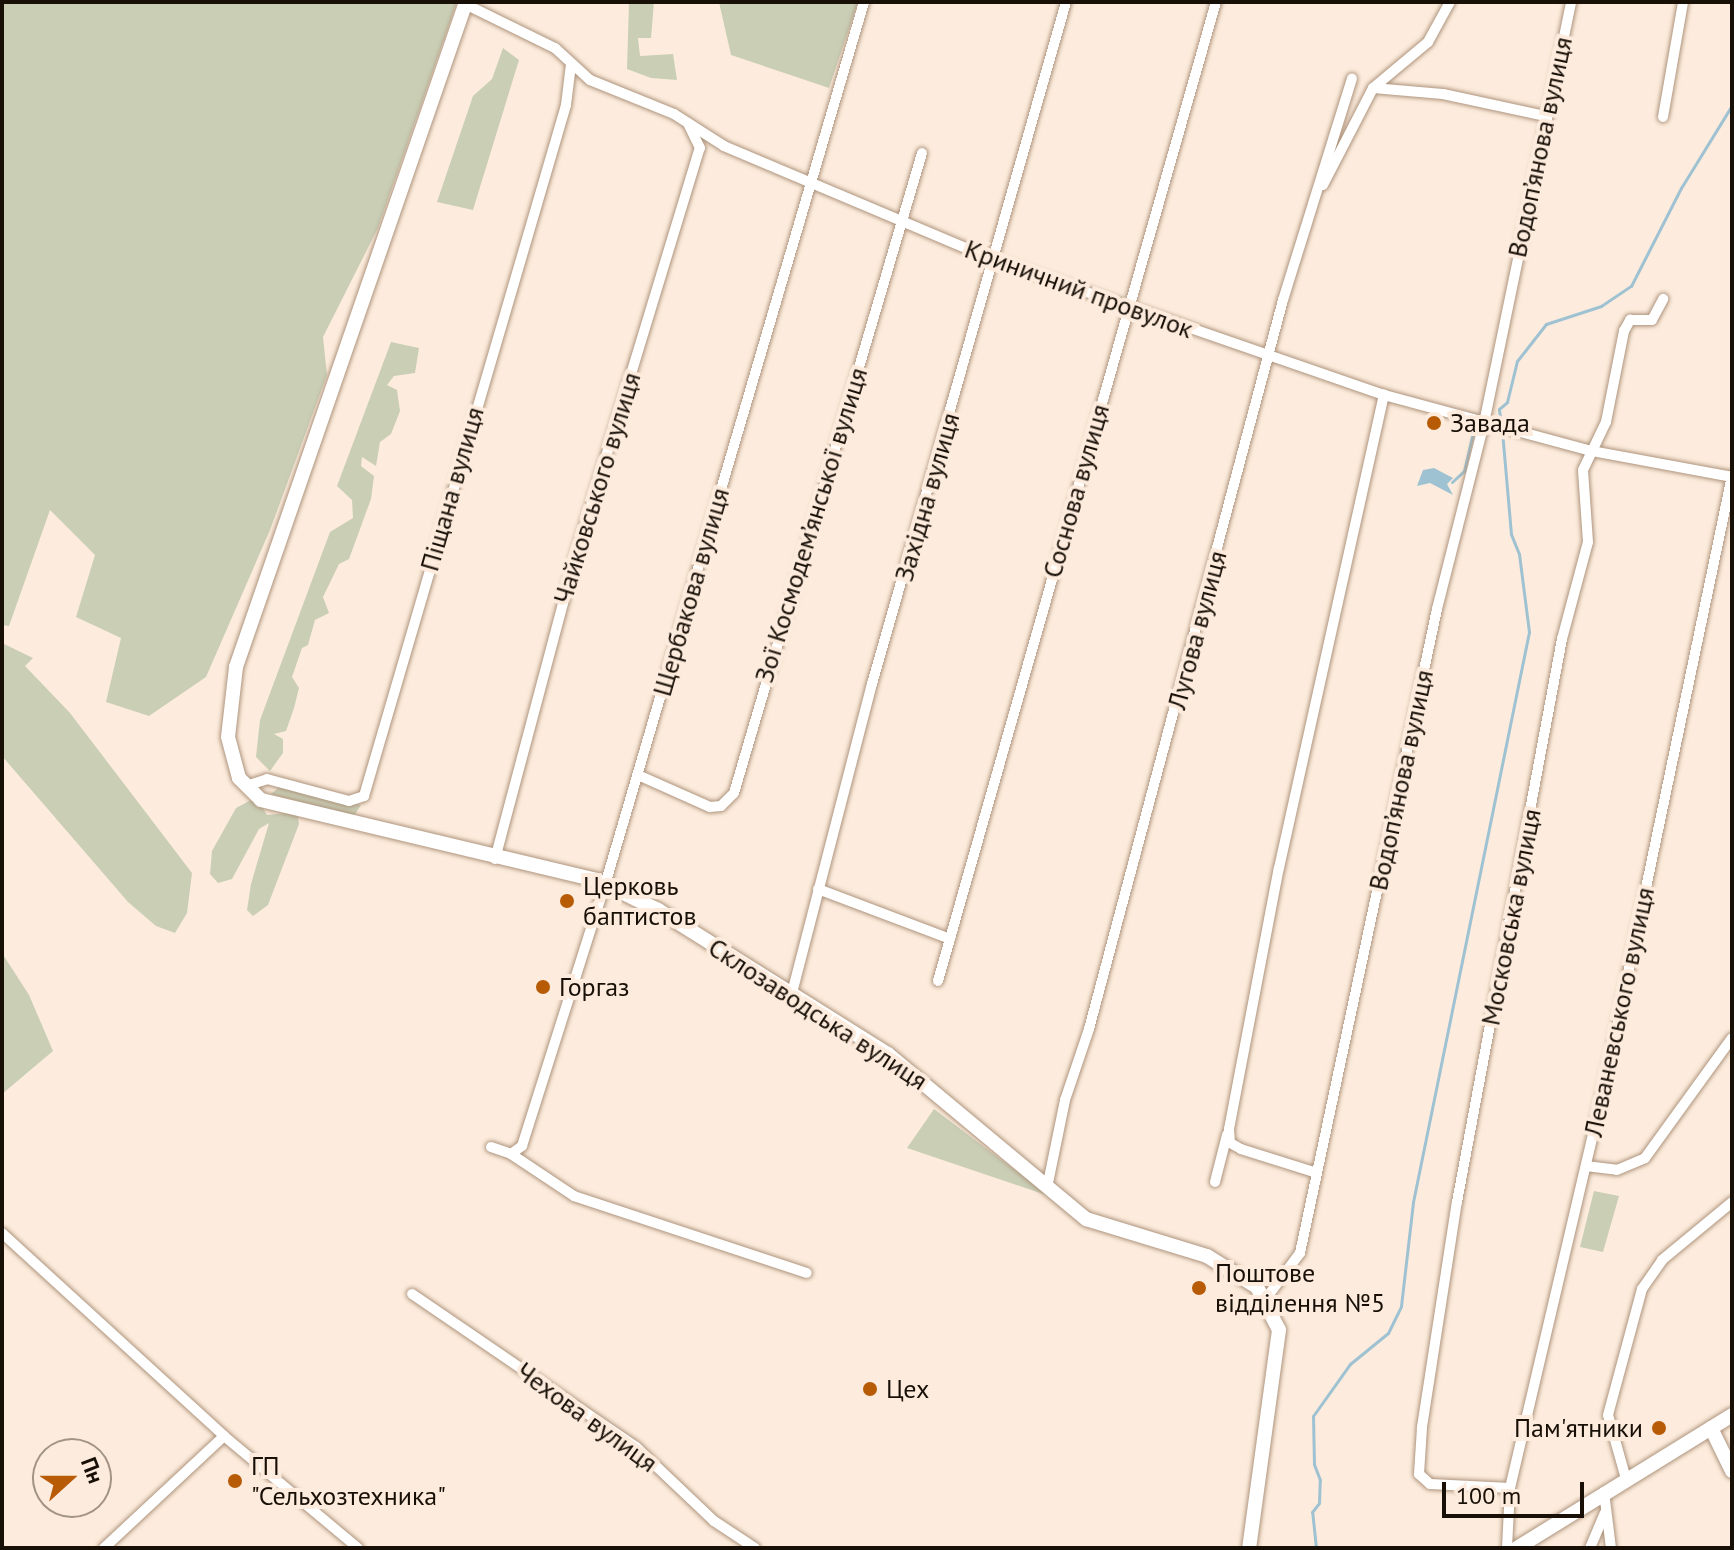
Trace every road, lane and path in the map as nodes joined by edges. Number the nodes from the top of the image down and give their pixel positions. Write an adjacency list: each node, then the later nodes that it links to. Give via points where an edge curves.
1 (864, 2): 19 (street, Щербакова вулиця)
2 (1066, 2): 22 (street, Західна вулиця)
3 (1216, 2): 24 (street, Соснова вулиця)
4 (1450, 2): 12 (street, via 1428,42)
5 (1571, 2): 13 (street, Водоп’янова вулиця)
6 (1683, 2): 14 (street)
7 (466, 3): 8 (street, Криничний провулок, via 555,48); 31 (street, via 236,667 228,737)
8 (571, 64): 10 (street, Криничний провулок); 11 (street, Піщана вулиця)
9 (1352, 78): 20 (street, Лугова вулиця)
10 (590, 80): 11 (street); 15 (street, Криничний провулок, via 624,90)
11 (568, 88): 31 (street, Піщана вулиця, via 364,796 349,801 267,779)
12 (1373, 88): 13 (street, via 1443,94); 20 (street)
13 (1545, 116): 27 (street, Водоп’янова вулиця)
14 (1663, 117)
15 (687, 122): 16 (street, Криничний провулок); 17 (street)
16 (724, 146): 17 (street, via 711,143); 19 (street, Криничний провулок)
17 (700, 148): 32 (street, Чайковського вулиця, via 568,579)
18 (922, 153): 21 (street, Зої Космодем’янської вулиця)
19 (810, 184): 21 (street, Криничний провулок); 30 (street, Щербакова вулиця)
20 (1310, 210): 25 (street, Лугова вулиця)
21 (901, 222): 22 (street, Криничний провулок); 30 (street, Зої Космодем’янської вулиця, via 734,793 721,806 710,807)
22 (994, 260): 24 (street, Криничний провулок); 34 (street, Західна вулиця)
23 (1663, 299): 28 (street, Московська вулиця, via 1652,320 1630,320 1624,331 1606,422)
24 (1128, 307): 25 (street, Криничний провулок); 35 (street, Соснова вулиця)
25 (1269, 359): 26 (street, Криничний провулок); 45 (street, Лугова вулиця, via 1089,1029 1065,1100)
26 (1384, 395): 27 (street, Криничний провулок); 39 (street, via 1279,868)
27 (1490, 424): 28 (street, Криничний провулок); 43 (street, Водоп’янова вулиця, via 1437,609)
28 (1592, 451): 29 (street, Криничний провулок); 56 (street, Московська вулиця, via 1583,470 1588,542 1557,669 1457,1202 1422,1427 1419,1474 1430,1484)
29 (1732, 476): 42 (street, Леваневського вулиця)
30 (638, 775): 33 (street, Щербакова вулиця)
31 (242, 782): 32 (street, Склозаводська вулиця, via 261,800)
32 (495, 859): 33 (street, Склозаводська вулиця)
33 (605, 885): 37 (street, Склозаводська вулиця, via 658,910); 41 (street, Щербакова вулиця, via 522,1146)
34 (818, 889): 35 (street); 37 (street, Західна вулиця)
35 (950, 939): 36 (street, Соснова вулиця)
36 (938, 981)
37 (792, 993): 45 (street, Склозаводська вулиця, via 888,1054)
38 (1732, 1038): 42 (street, via 1645,1158 1617,1170)
39 (1229, 1129): 43 (street, via 1230,1143 1241,1149); 44 (street)
40 (491, 1147): 41 (street)
41 (511, 1154): 48 (street, via 574,1196)
42 (1586, 1166): 56 (street, Леваневського вулиця)
43 (1317, 1173): 50 (street, Водоп’янова вулиця, via 1300,1253)
44 (1215, 1182)
45 (1048, 1183): 50 (street, Склозаводська вулиця, via 1086,1219 1207,1256 1257,1287)
46 (1732, 1202): 55 (street, via 1662,1260 1642,1289 1608,1415)
47 (2, 1233): 53 (street)
48 (807, 1273)
49 (412, 1294): 61 (street, Чехова вулиця, via 636,1447 714,1521)
50 (1264, 1301): 62 (street, via 1279,1330)
51 (1732, 1415): 52 (street)
52 (1711, 1428): 54 (street); 55 (street)
53 (224, 1436): 59 (street); 60 (street)
54 (1732, 1471)
55 (1626, 1479): 57 (street)
56 (1510, 1488): 63 (street, Леваневського вулиця)
57 (1604, 1492): 58 (street); 64 (street)
58 (1605, 1512): 65 (street); 66 (street)
59 (104, 1548)
60 (358, 1548)
61 (755, 1548)
62 (1249, 1548)
63 (1507, 1548)
64 (1517, 1548)
65 (1590, 1548)
66 (1611, 1548)

